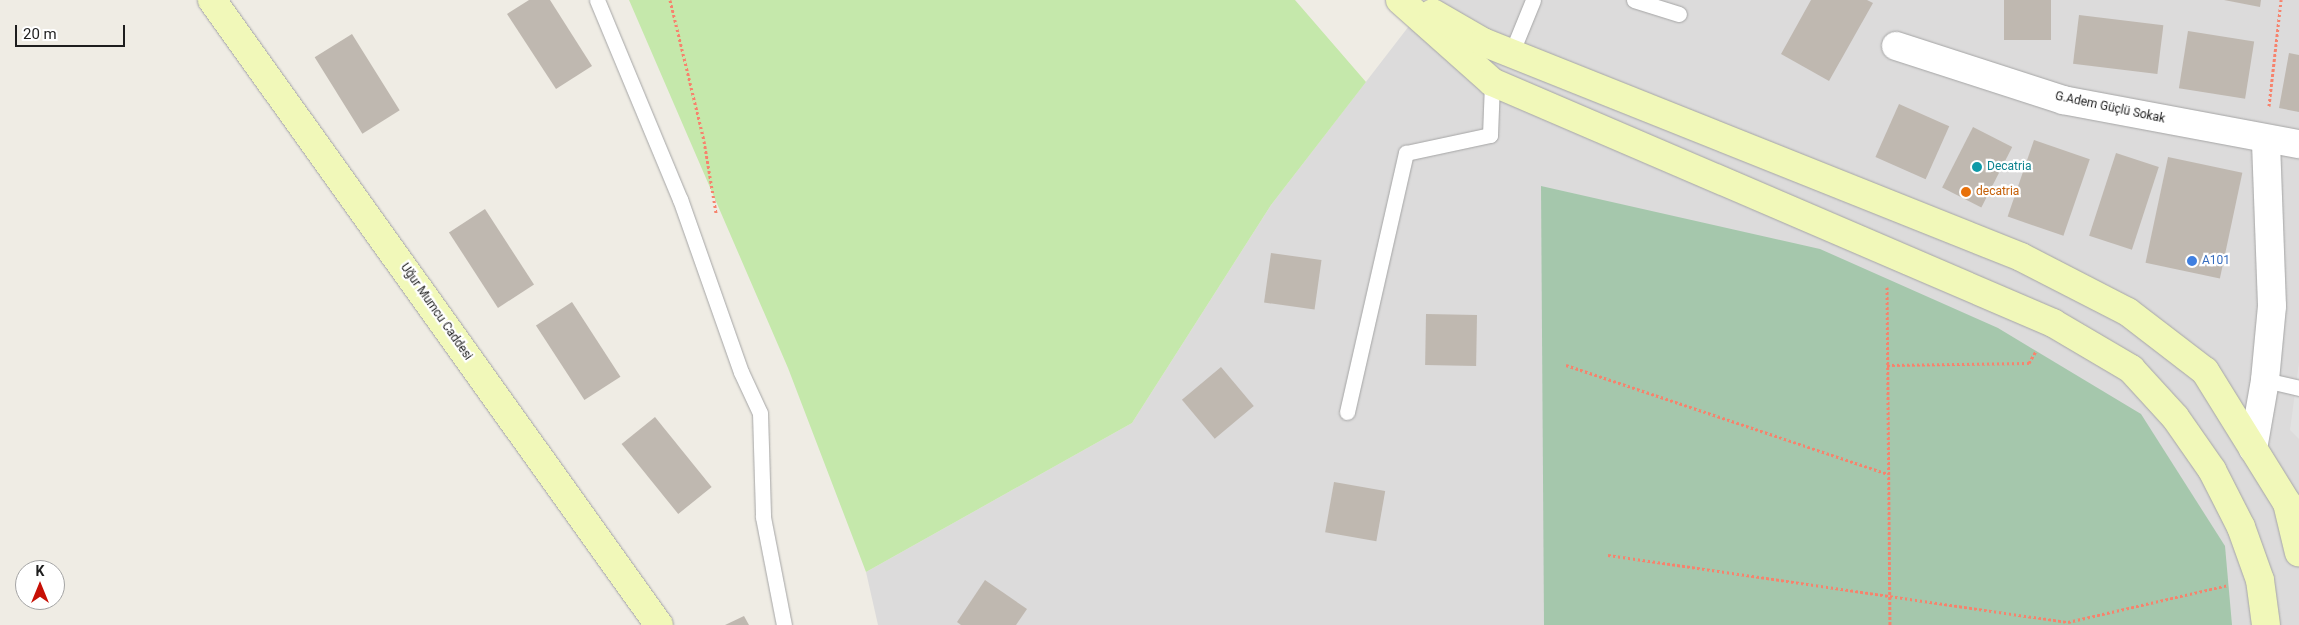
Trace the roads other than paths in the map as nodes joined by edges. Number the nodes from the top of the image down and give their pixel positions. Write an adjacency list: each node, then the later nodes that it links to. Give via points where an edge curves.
1 (212, 0): 19 (main road, Uğur Mumcu Caddesi)
2 (597, 0): 20 (lane, via 680,199 741,372 760,413 763,517)
3 (1400, 0): 10 (main road)
4 (1410, 0): 9 (main road, via 1483,42)
5 (1533, 0): 9 (lane)
6 (1634, 0): 7 (lane)
7 (1679, 14)
8 (1896, 46): 11 (street, G.Adem Güçlü Sokak, via 2063,100)
9 (1511, 54): 16 (main road, via 2021,257 2128,312 2205,371)
10 (1492, 82): 15 (lane, via 1490,135 1406,153); 21 (main road, via 2053,323 2131,370 2175,417 2212,470 2244,536 2260,580)
11 (2266, 140): 12 (street, G.Adem Güçlü Sokak); 13 (street, via 2272,306)
12 (2299, 144)
13 (2265, 380): 14 (lane); 16 (street)
14 (2299, 388)
15 (1347, 412)
16 (2253, 448): 17 (main road)
17 (2293, 503): 18 (main road)
18 (2299, 553)
19 (659, 625)
20 (784, 625)
21 (2266, 625)

